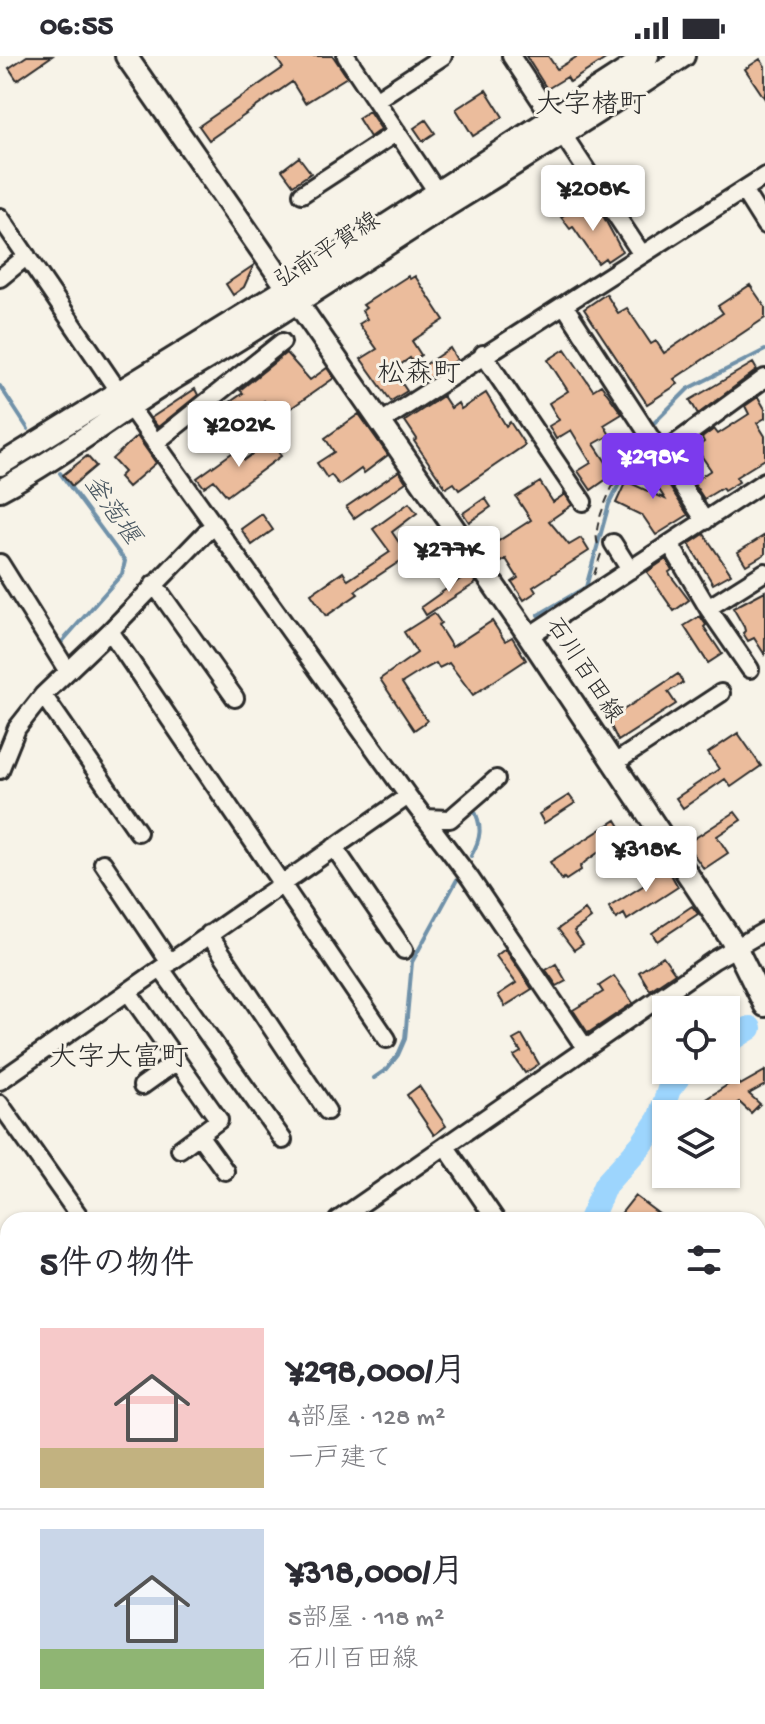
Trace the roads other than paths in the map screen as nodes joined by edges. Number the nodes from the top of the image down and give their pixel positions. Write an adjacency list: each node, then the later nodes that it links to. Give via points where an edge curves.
1 (126, 56): 19 (main road, 石川百田線)
2 (346, 56): 7 (street)
3 (443, 56): 7 (street)
4 (511, 56): 8 (street)
5 (648, 56): 8 (main road, 弘前平賀線)
6 (684, 56): 8 (main road, 弘前平賀線)
7 (377, 99): 9 (street)
8 (558, 127): 13 (main road, 弘前平賀線); 16 (street)
9 (397, 132): 12 (street); 13 (street)
10 (765, 176): 11 (street)
11 (743, 190): 15 (street); 16 (street)
12 (302, 194)
13 (442, 199): 19 (main road, 弘前平賀線)
14 (0, 217): 17 (street)
15 (765, 225)
16 (641, 253): 20 (street)
17 (27, 256): 18 (street); 24 (street)
18 (0, 278)
19 (293, 295): 24 (main road, 弘前平賀線); 25 (main road, 石川百田線)
20 (564, 305): 22 (street); 27 (street)
21 (282, 342): 26 (street)
22 (483, 354): 25 (street); 31 (street)
23 (765, 378): 27 (street)
24 (125, 400): 26 (street); 28 (main road, 弘前平賀線); 30 (main road, 弘前平賀線, via 34,472)
25 (381, 422): 42 (main road, 石川百田線)
26 (155, 443): 33 (street)
27 (661, 454): 32 (street)
28 (0, 465)
29 (765, 481): 32 (street)
30 (0, 490)
31 (583, 502)
32 (705, 521): 34 (street)
33 (214, 524): 39 (street); 51 (street)
34 (670, 544): 37 (street); 40 (street)
35 (607, 547): 37 (street)
36 (0, 563): 44 (street)
37 (630, 570): 42 (street)
38 (765, 572): 40 (street)
39 (154, 584): 41 (street); 47 (street)
40 (708, 608): 43 (street)
41 (110, 631): 44 (street); 56 (street)
42 (529, 636): 48 (main road, 石川百田線)
43 (750, 669)
44 (67, 670): 46 (street)
45 (721, 693): 48 (street)
46 (43, 695): 49 (street, via 17,728); 53 (street)
47 (235, 698)
48 (613, 764): 59 (main road, 石川百田線)
49 (0, 770)
50 (485, 782): 52 (street, via 450,819)
51 (408, 796): 52 (street); 54 (street)
52 (424, 818): 65 (street)
53 (138, 832)
54 (334, 847): 56 (street); 60 (street)
55 (103, 863): 61 (street)
56 (281, 884): 58 (street); 64 (street)
57 (765, 931): 59 (street)
58 (209, 934): 61 (street); 70 (street)
59 (736, 947): 63 (main road, 石川百田線); 65 (street)
60 (404, 950)
61 (166, 966): 62 (street); 72 (street)
62 (129, 993): 66 (street); 67 (street)
63 (765, 1006)
64 (387, 1039)
65 (586, 1049): 73 (street)
66 (177, 1061): 68 (street); 71 (street, via 219,1120)
67 (0, 1081)
68 (142, 1086)
69 (0, 1104): 76 (street)
70 (327, 1111)
71 (199, 1135): 74 (street); 75 (street)
72 (283, 1140)
73 (446, 1147): 77 (street); 78 (street)
74 (180, 1149)
75 (225, 1171)
76 (76, 1212)
77 (350, 1212)
78 (491, 1212)

